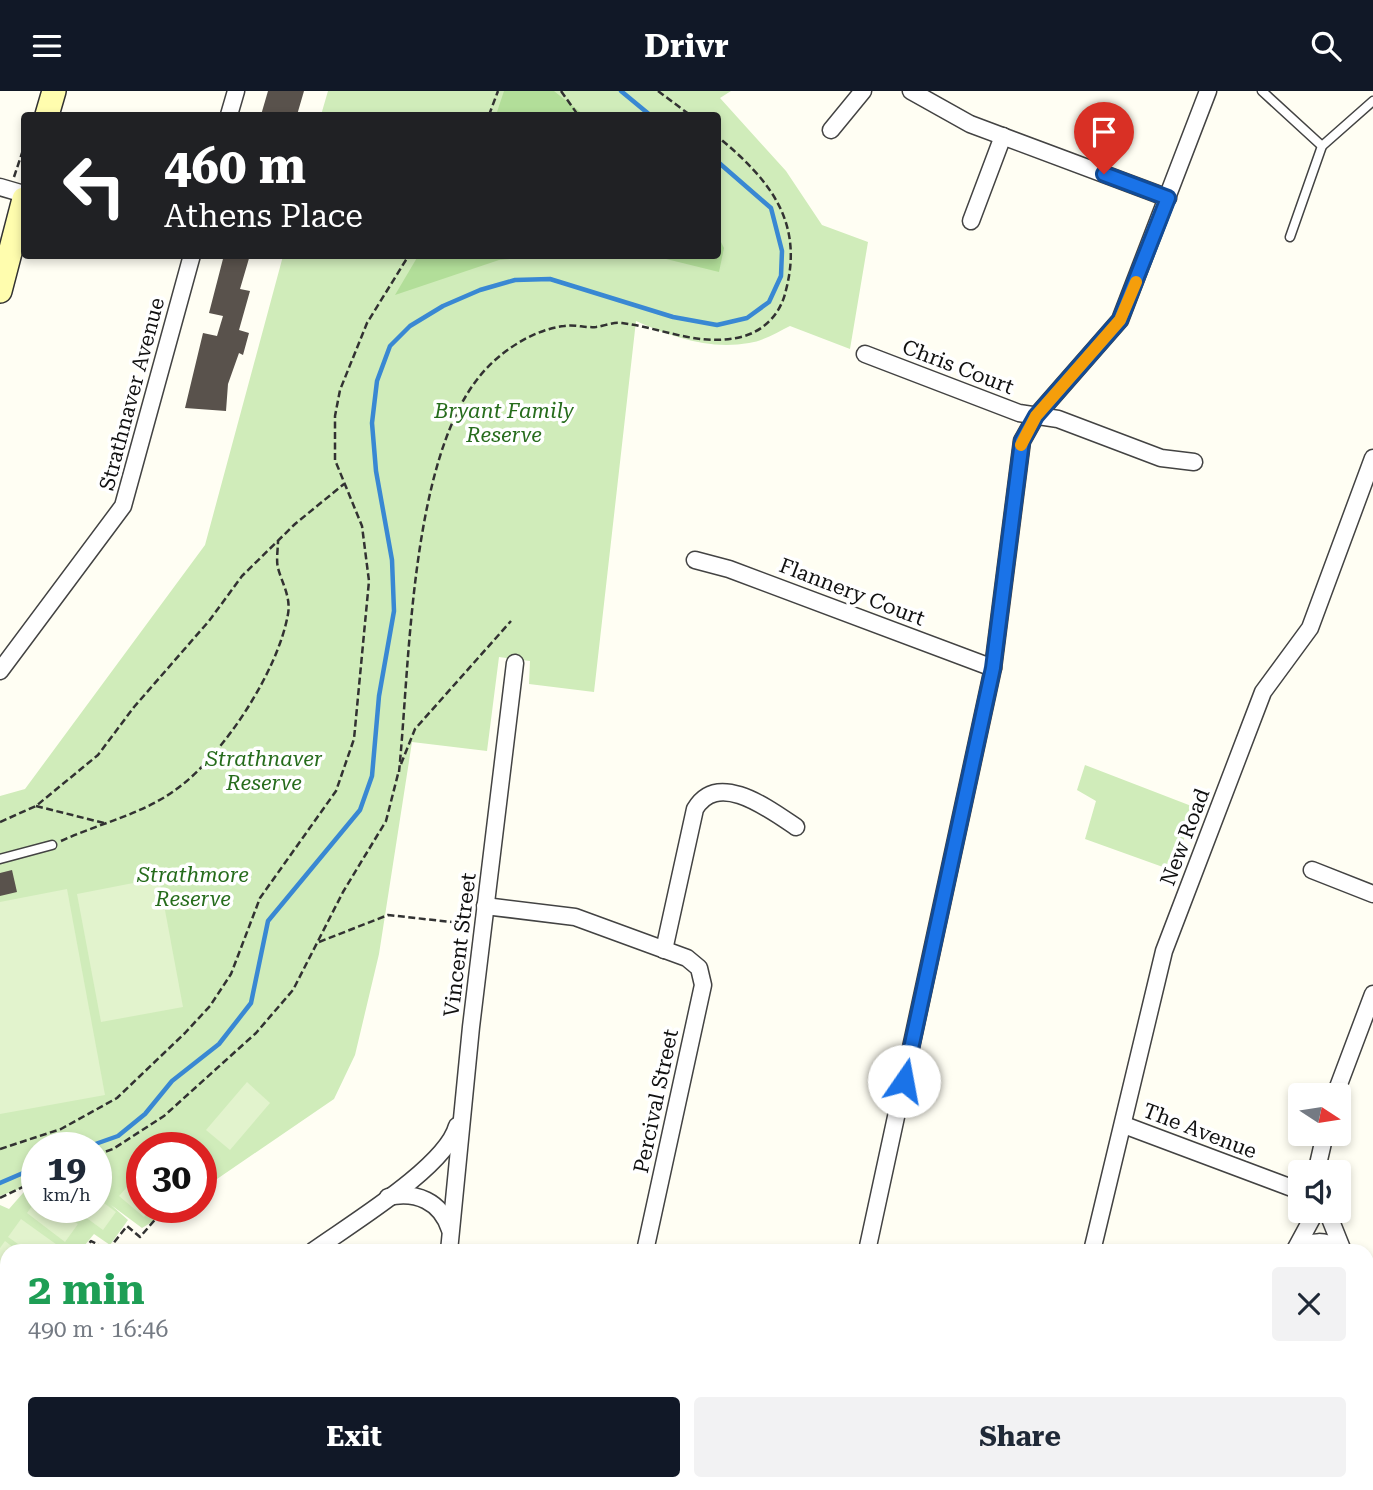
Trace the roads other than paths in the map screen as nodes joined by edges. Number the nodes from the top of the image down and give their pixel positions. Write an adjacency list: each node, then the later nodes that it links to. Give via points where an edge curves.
1 (54, 91): 8 (main road)
2 (236, 91): 9 (street)
3 (863, 91): 10 (street)
4 (912, 91): 11 (street, via 945,112)
5 (1208, 91): 15 (street)
6 (1262, 91): 12 (lane)
7 (1373, 101): 12 (lane)
8 (48, 112)
9 (230, 112)
10 (831, 130)
11 (1003, 136): 15 (street); 17 (street)
12 (1322, 146): 18 (lane)
13 (5, 183): 14 (street)
14 (21, 192)
15 (1168, 198): 22 (street, via 1120,320)
16 (21, 210): 20 (main road)
17 (971, 221)
18 (1290, 237)
19 (191, 259): 28 (street, Strathnaver Avenue, via 123,506)
20 (0, 291)
21 (865, 354): 22 (street, Chris Court)
22 (1036, 416): 23 (street, Chris Court, via 1058,419 1161,458); 27 (street, via 1019,454)
23 (1194, 462)
24 (1372, 462): 39 (street, New Road, via 1310,628 1263,692 1164,951)
25 (695, 560): 27 (street, Flannery Court)
26 (515, 663): 34 (street, Vincent Street)
27 (993, 668): 49 (street)
28 (0, 671)
29 (796, 827): 35 (street, via 757,802 722,792 706,794 695,809)
30 (52, 845): 31 (lane)
31 (0, 859)
32 (1312, 870): 33 (street)
33 (1373, 894)
34 (485, 906): 35 (street, via 575,917); 38 (street, Vincent Street)
35 (664, 950): 48 (street, Percival Street, via 694,962 703,985)
36 (1373, 994): 37 (street)
37 (1340, 1083)
38 (464, 1103): 41 (street, via 449,1145); 45 (street, Vincent Street)
39 (1124, 1125): 40 (street, The Avenue); 50 (street, New Road)
40 (1288, 1186)
41 (386, 1198): 45 (street, via 406,1193 422,1198 445,1214); 46 (street)
42 (1302, 1223): 51 (street)
43 (1310, 1223): 52 (street)
44 (1332, 1223): 55 (street)
45 (451, 1233): 47 (street, Vincent Street)
46 (323, 1244)
47 (450, 1244)
48 (647, 1244)
49 (869, 1244)
50 (1093, 1244)
51 (1296, 1244)
52 (1298, 1244)
53 (1307, 1244): 54 (street, via 1321,1240)
54 (1329, 1244)
55 (1340, 1244)

